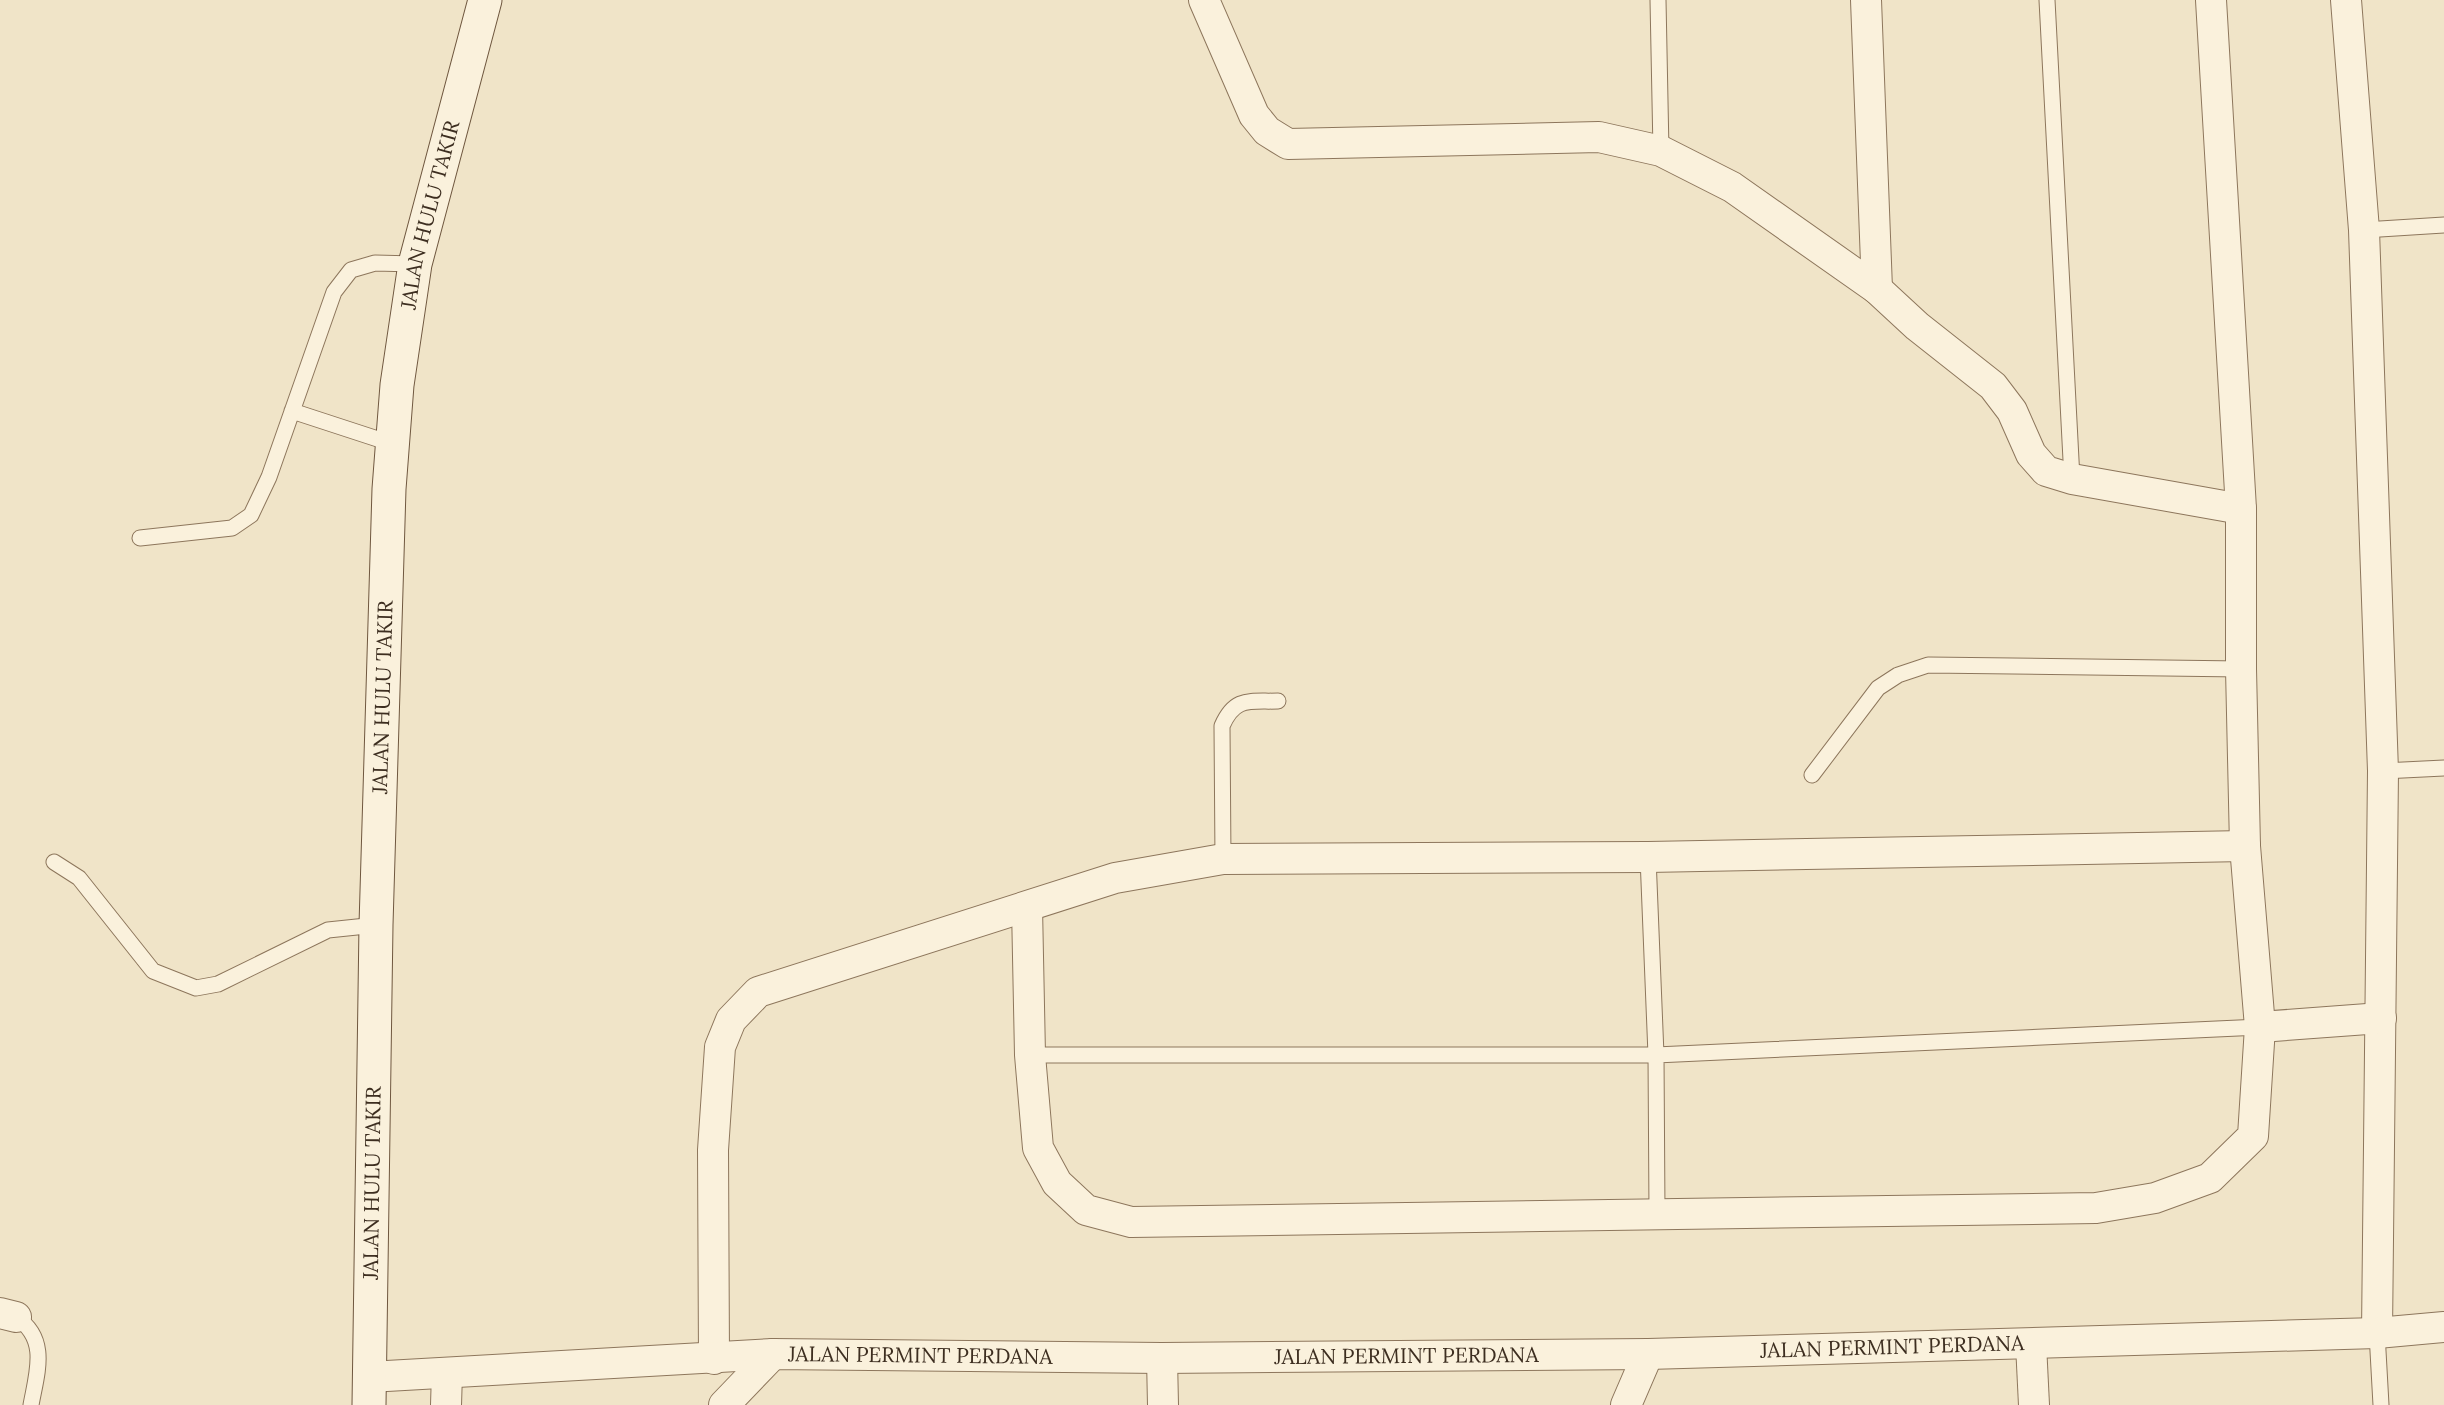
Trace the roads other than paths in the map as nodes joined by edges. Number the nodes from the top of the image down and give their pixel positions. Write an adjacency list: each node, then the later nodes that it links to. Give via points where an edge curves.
1 (485, 0): 11 (street, JALAN HULU TAKIR)
2 (1204, 0): 8 (street, via 1254,115 1266,131 1288,144 1599,137)
3 (1658, 0): 8 (lane)
4 (1866, 0): 12 (street)
5 (2047, 0): 15 (lane)
6 (2211, 0): 16 (street)
7 (2346, 0): 10 (street)
8 (1661, 151): 12 (street, via 1732,187)
9 (2444, 225): 10 (lane)
10 (2364, 230): 21 (street)
11 (415, 264): 13 (lane, via 375,263 351,270 334,292); 14 (street, JALAN HULU TAKIR, via 396,385)
12 (1877, 289): 15 (street, via 1993,386 2012,411 2031,454 2046,471)
13 (292, 411): 14 (lane); 17 (lane, via 251,515 232,528)
14 (393, 444): 28 (street, JALAN HULU TAKIR)
15 (2072, 479): 16 (street)
16 (2241, 509): 18 (street)
17 (140, 538)
18 (2241, 669): 22 (lane, via 1928,665 1898,675 1878,688); 23 (street)
19 (1278, 701): 25 (lane, via 1240,702 1229,710 1222,726)
20 (2444, 768): 21 (lane)
21 (2383, 771): 29 (street)
22 (1812, 775)
23 (2245, 846): 24 (street); 30 (street)
24 (1648, 857): 25 (street); 32 (lane)
25 (1223, 859): 27 (street, via 1115,878)
26 (54, 862): 28 (lane, via 90,890 153,971 196,988 218,984 328,930)
27 (1027, 907): 31 (street); 41 (street, via 758,992 731,1020 720,1047 713,1150)
28 (376, 925): 43 (street, JALAN HULU TAKIR)
29 (2381, 1018): 30 (street); 36 (street)
30 (2260, 1027): 32 (lane); 33 (street, via 2253,1136 2210,1178 2156,1198 2096,1208)
31 (1030, 1055): 32 (lane); 33 (street, via 1038,1148 1057,1183 1086,1210 1131,1222)
32 (1656, 1055): 33 (lane)
33 (1657, 1213)
34 (8, 1315): 44 (lane, via 29,1326 36,1336 38,1356)
35 (2444, 1327): 36 (street, JALAN PERMINT PERDANA)
36 (2377, 1333): 37 (street, JALAN PERMINT PERDANA); 50 (lane)
37 (2031, 1344): 39 (street, JALAN PERMINT PERDANA); 49 (street)
38 (773, 1354): 40 (street, JALAN PERMINT PERDANA); 41 (street, JALAN PERMINT PERDANA); 46 (street)
39 (1648, 1354): 40 (street, JALAN PERMINT PERDANA); 48 (street)
40 (1162, 1358): 47 (street)
41 (714, 1359): 42 (street, JALAN PERMINT PERDANA)
42 (447, 1373): 43 (street, JALAN PERMINT PERDANA); 45 (street)
43 (369, 1391)
44 (31, 1405)
45 (446, 1405)
46 (724, 1405)
47 (1163, 1405)
48 (1626, 1405)
49 (2034, 1405)
50 (2381, 1405)

